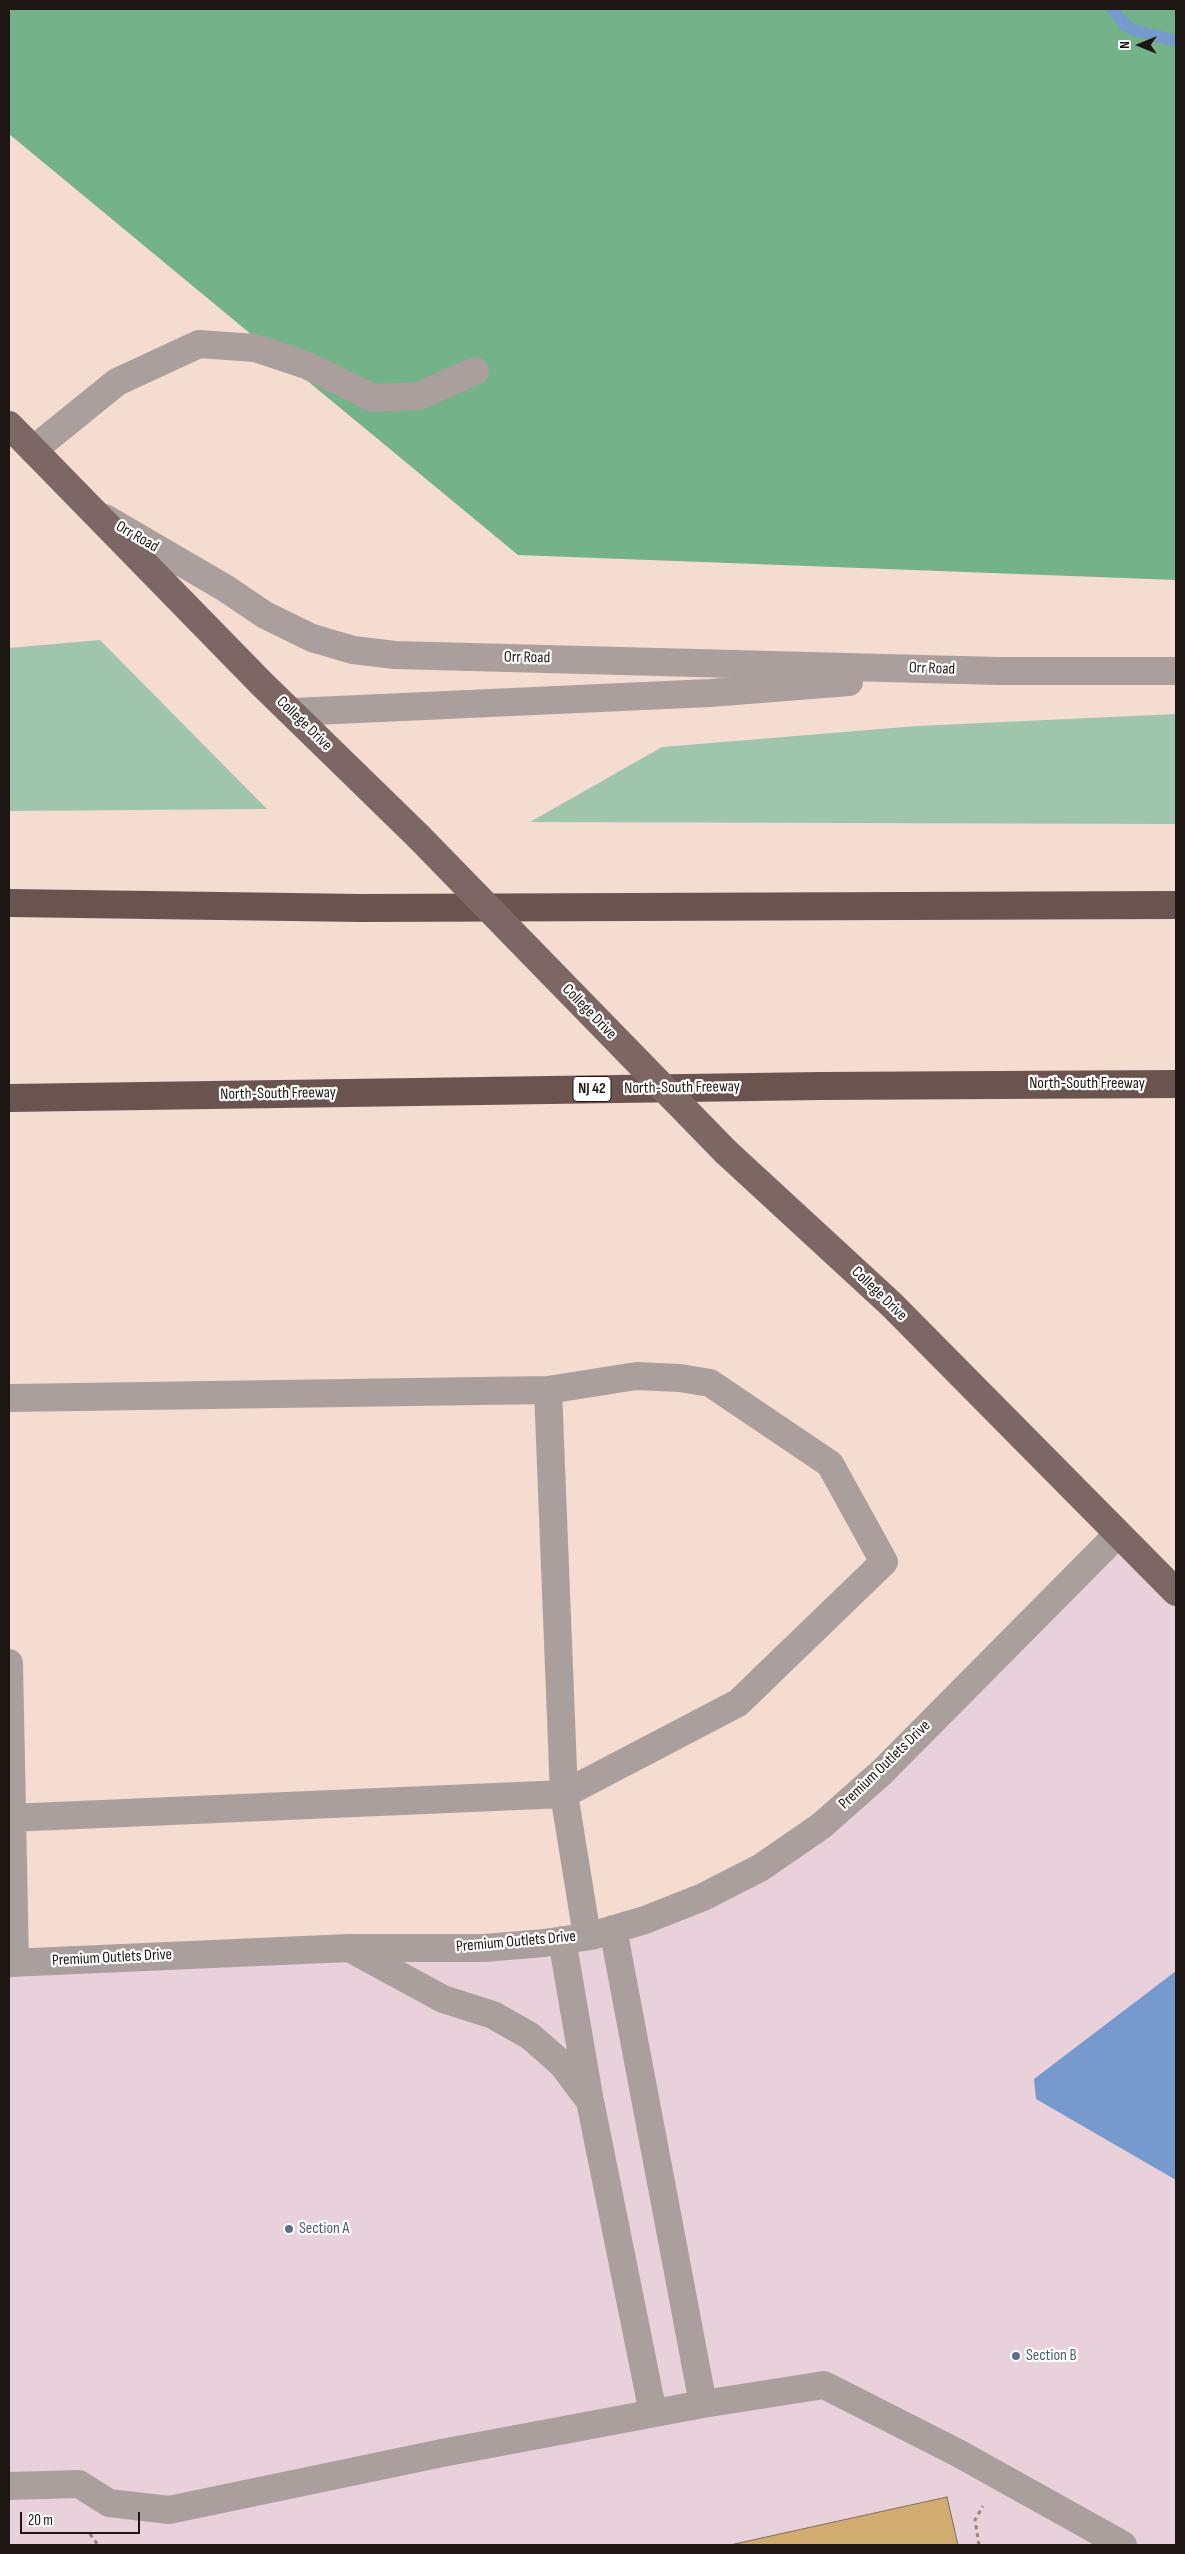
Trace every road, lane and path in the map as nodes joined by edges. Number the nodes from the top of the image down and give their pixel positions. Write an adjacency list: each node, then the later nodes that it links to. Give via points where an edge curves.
1 (475, 370): 3 (street, via 419,396 373,398 306,365 255,348 199,344 117,382)
2 (9, 425): 3 (main road, College Drive)
3 (33, 450): 4 (main road, College Drive)
4 (93, 511): 6 (street, Orr Road, via 265,615 312,638 354,650 395,654); 7 (main road, College Drive)
5 (1176, 670): 6 (street, Orr Road)
6 (998, 671): 7 (street, Orr Road, via 710,693)
7 (294, 712): 14 (main road, College Drive, bridge, via 726,1152 892,1305)
8 (9, 902): 9 (highway, via 362,908)
9 (1176, 905)
10 (1176, 1084): 11 (highway, North-South Freeway / NJ 42)
11 (9, 1098)
12 (548, 1390): 13 (street); 17 (street); 17 (street, via 636,1376 710,1383 830,1464 884,1562 738,1702)
13 (9, 1398)
14 (1118, 1534): 15 (main road, College Drive); 19 (street, Premium Outlets Drive, via 882,1772 821,1826 760,1868 703,1897)
15 (1176, 1592)
16 (9, 1663): 18 (street)
17 (564, 1794): 18 (street); 20 (street)
18 (10, 1818): 22 (street)
19 (613, 1929): 20 (street, Premium Outlets Drive); 24 (street)
20 (574, 1938): 21 (street, Premium Outlets Drive, via 484,1948); 23 (street)
21 (350, 1948): 22 (street, Premium Outlets Drive); 23 (street, via 443,1999 493,2015 530,2036 562,2064)
22 (12, 1963)
23 (590, 2101): 25 (street)
24 (703, 2404): 25 (street); 27 (street, via 824,2385 958,2453)
25 (653, 2413): 26 (street, via 169,2510 109,2503 79,2484)
26 (9, 2486)
27 (1123, 2545)

